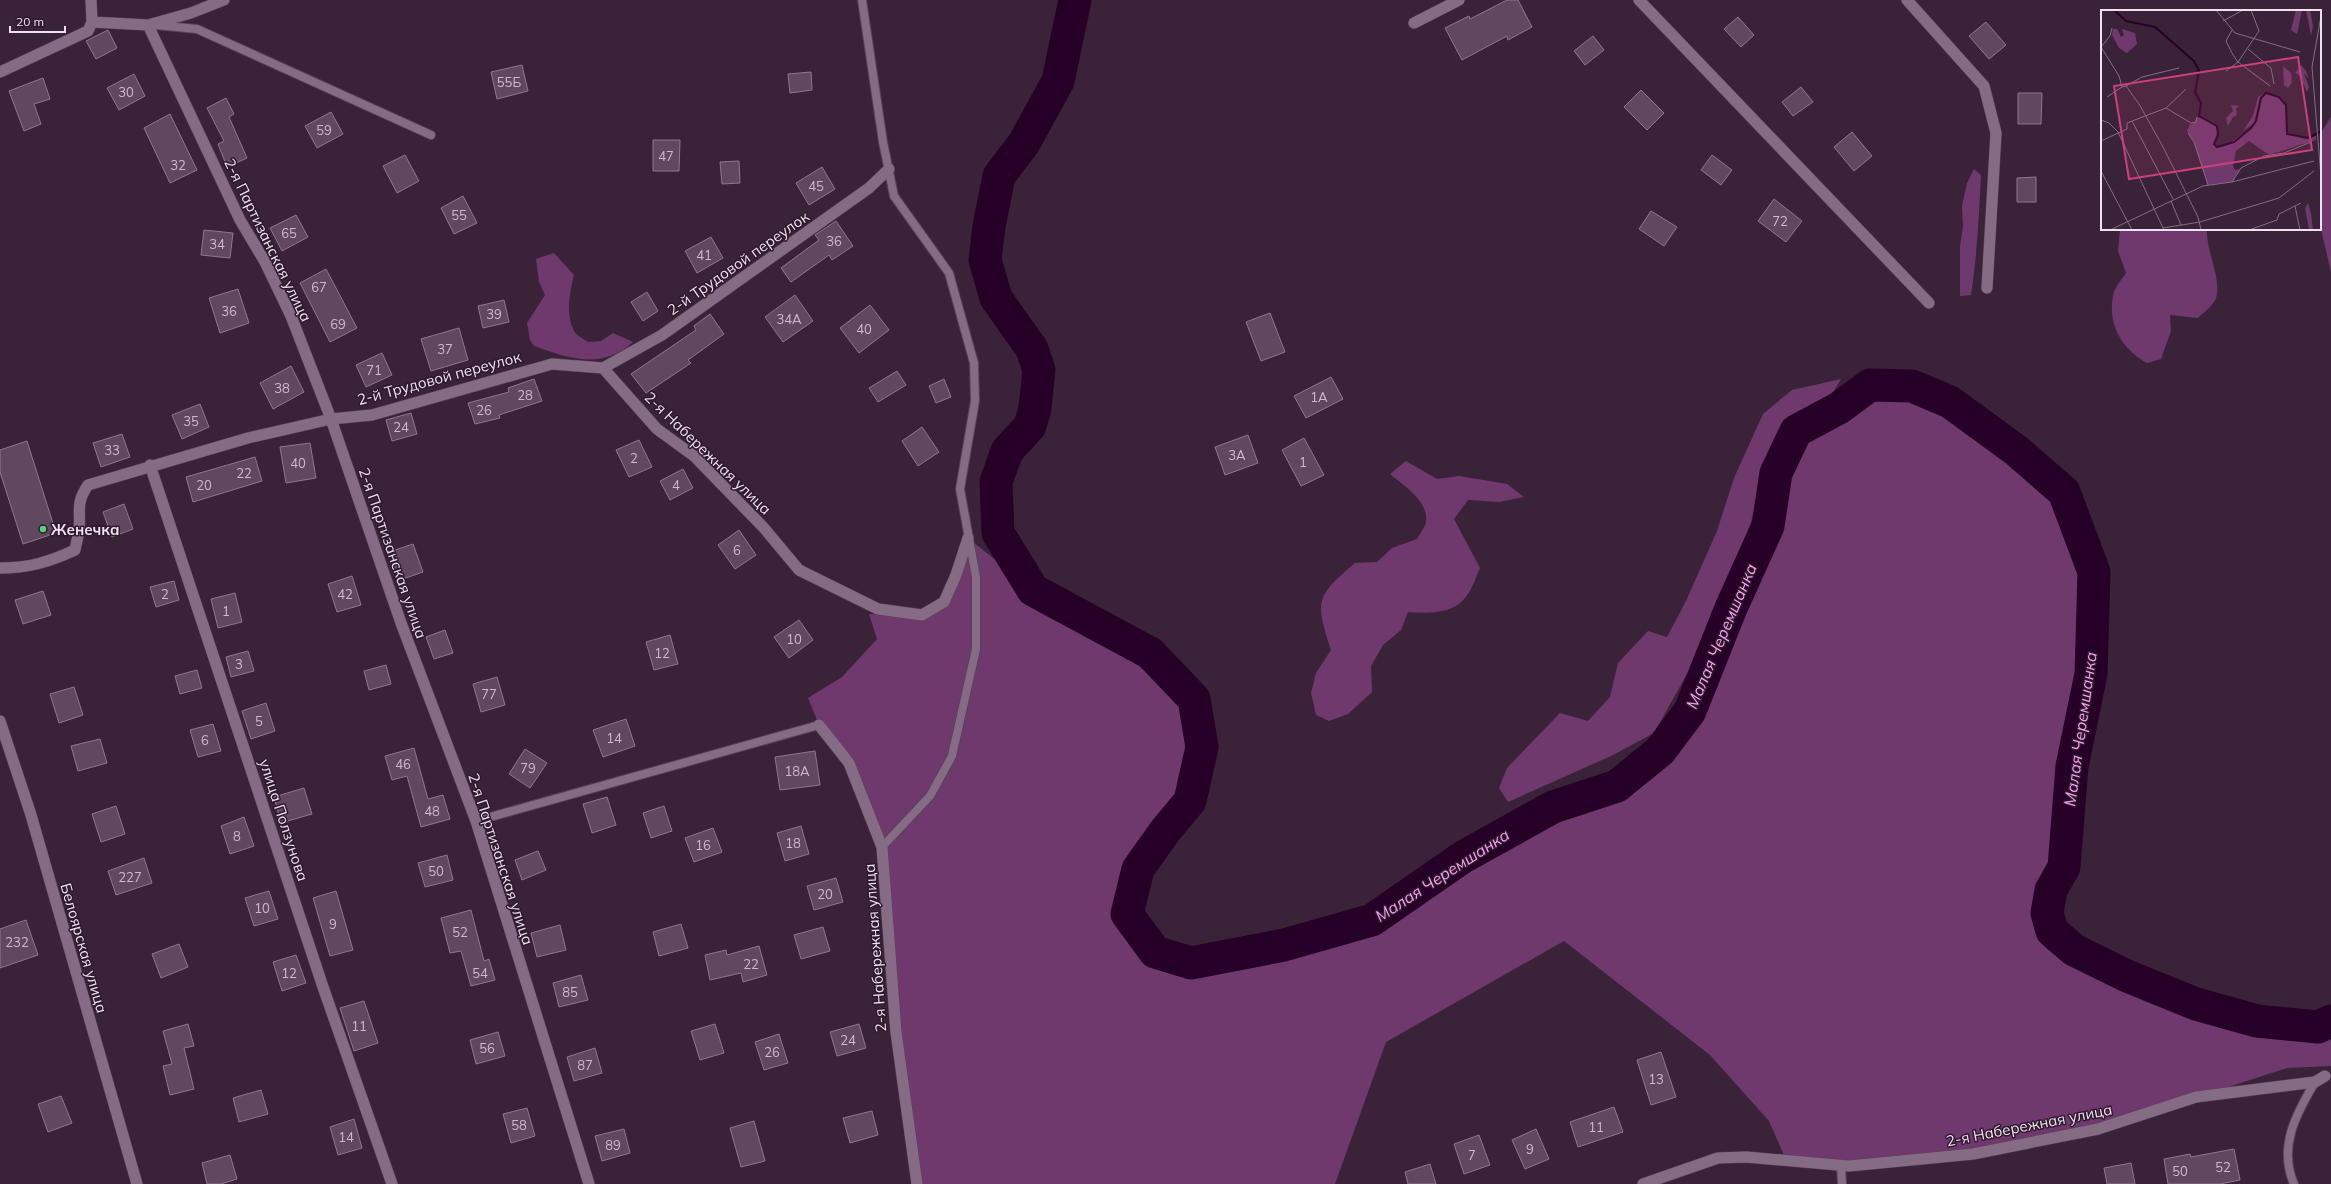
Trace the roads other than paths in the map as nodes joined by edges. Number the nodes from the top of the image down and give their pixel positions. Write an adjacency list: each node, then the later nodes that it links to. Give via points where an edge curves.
1 (91, 0): 7 (street)
2 (224, 0): 9 (street, via 191,13)
3 (862, 0): 12 (lane)
4 (1459, 0): 8 (street)
5 (1639, 0): 14 (street)
6 (1907, 0): 13 (street, via 1984,86 1996,132)
7 (92, 22): 9 (street); 10 (street, via 88,31)
8 (1414, 23)
9 (148, 25): 11 (lane, via 198,29); 16 (street, 2-я Партизанская улица, via 240,220 265,262 291,316)
10 (0, 72)
11 (431, 135)
12 (889, 169): 15 (street, 2-й Трудовой переулок, via 869,188 662,335); 18 (lane, via 894,196 949,273 974,363 975,400 960,489)
13 (1987, 288)
14 (1929, 303)
15 (603, 368): 16 (street, 2-й Трудовой переулок, via 552,364 372,415); 18 (street, 2-я Набережная улица, via 657,429 694,456 754,518 799,570 878,609 922,615 944,602)
16 (331, 419): 17 (street, 2-й Трудовой переулок, via 248,438); 22 (street, 2-я Партизанская улица, via 401,623)
17 (150, 465): 19 (street, 2-й Трудовой переулок, via 88,485 80,497 77,512 79,530 75,550 52,560 22,568); 28 (street, улица Ползунова, via 323,987)
18 (968, 538): 23 (lane, via 976,577 976,649 952,756 930,796)
19 (0, 568)
20 (0, 721): 27 (street, Белоярская улица, via 31,815)
21 (819, 725): 22 (lane); 23 (street, 2-я Набережная улица, via 849,763)
22 (476, 821): 29 (street, 2-я Партизанская улица)
23 (882, 847): 30 (street, 2-я Набережная улица, via 896,1032)
24 (2325, 1076): 25 (street, 2-я Набережная улица)
25 (2314, 1082): 26 (street, 2-я Набережная улица, via 2196,1097 2098,1129 1973,1154); 33 (lane, via 2297,1113 2287,1140 2290,1175)
26 (1841, 1166): 31 (street, 2-я Набережная улица, via 1746,1157 1718,1158); 32 (lane)
27 (137, 1184)
28 (392, 1184)
29 (589, 1184)
30 (917, 1184)
31 (1643, 1184)
32 (1842, 1184)
33 (2294, 1184)

